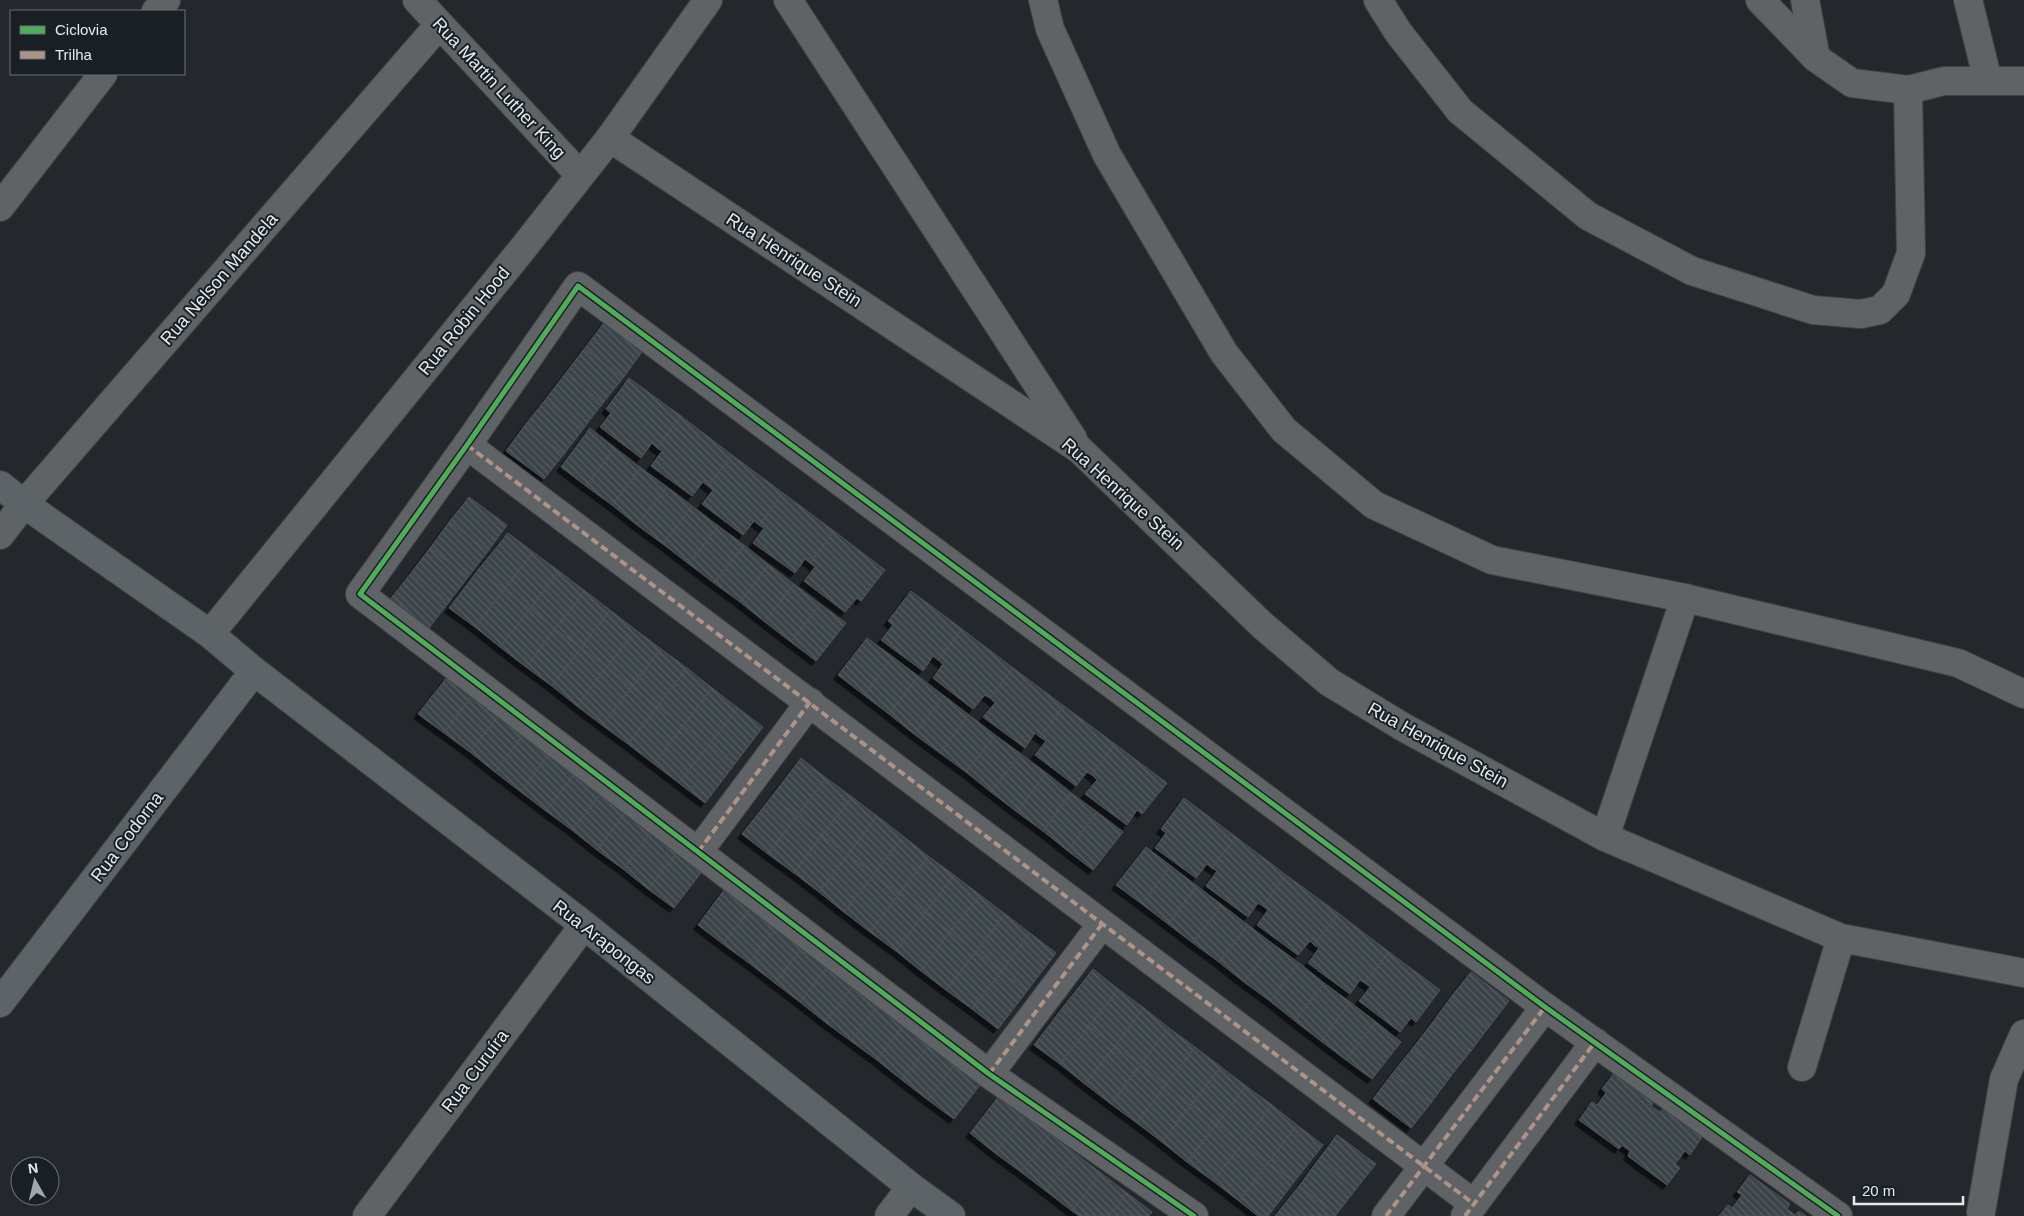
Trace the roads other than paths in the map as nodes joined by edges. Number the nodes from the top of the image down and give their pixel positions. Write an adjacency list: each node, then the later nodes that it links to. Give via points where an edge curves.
1 (166, 0): 10 (street)
2 (417, 0): 11 (street, Rua Martin Luther King)
3 (708, 0): 17 (street, Rua Robin Hood)
4 (788, 0): 21 (street)
5 (1043, 0): 25 (street, via 1050,29 1107,155 1224,353 1284,430 1374,505 1492,560)
6 (1378, 0): 16 (street, via 1398,32 1460,110 1588,216 1692,271 1814,310 1860,314 1880,310 1896,294 1911,252)
7 (1760, 0): 12 (street)
8 (1805, 0): 12 (street)
9 (1968, 0): 14 (street)
10 (157, 10)
11 (439, 25): 18 (street, Rua Martin Luther King); 23 (street, Rua Nelson Mandela)
12 (1816, 58): 16 (street, via 1852,84)
13 (102, 75): 19 (street)
14 (1988, 81): 15 (street); 16 (street, via 1944,81)
15 (2024, 81)
16 (1908, 90)
17 (610, 138): 18 (street, Rua Robin Hood); 21 (street, Rua Henrique Stein)
18 (580, 175): 26 (street, Rua Robin Hood)
19 (0, 207)
20 (467, 445): 29 (street); 31 (street, via 360,594); 37 (street, via 578,286)
21 (1079, 449): 30 (street, Rua Henrique Stein, via 1262,625 1329,682 1403,727)
22 (0, 485): 23 (street)
23 (24, 504): 24 (street, Rua Nelson Mandela); 26 (street, Rua Arapongas)
24 (0, 535)
25 (1685, 598): 28 (street, via 1958,663); 30 (street)
26 (210, 634): 27 (street, Rua Arapongas)
27 (254, 671): 33 (street, Rua Arapongas); 36 (street, Rua Codorna)
28 (2024, 694)
29 (810, 702): 31 (street); 32 (street)
30 (1605, 837): 34 (street, Rua Henrique Stein)
31 (698, 852): 41 (street)
32 (1102, 924): 41 (street); 42 (street)
33 (584, 925): 43 (street, Rua Arapongas); 46 (street, Rua Curuíra)
34 (1842, 938): 35 (street, Rua Henrique Stein); 40 (street)
35 (2024, 973)
36 (0, 1003)
37 (1545, 1007): 39 (street); 42 (street)
38 (2024, 1034): 45 (street, via 2004,1079)
39 (1595, 1042): 44 (street); 51 (street)
40 (1802, 1068)
41 (989, 1074): 49 (street)
42 (1424, 1168): 44 (street); 50 (street)
43 (911, 1187): 47 (street); 48 (street, Rua Arapongas)
44 (1470, 1210)
45 (1981, 1212)
46 (367, 1216)
47 (889, 1216)
48 (951, 1216)
49 (1194, 1216)
50 (1386, 1216)
51 (1838, 1216)

